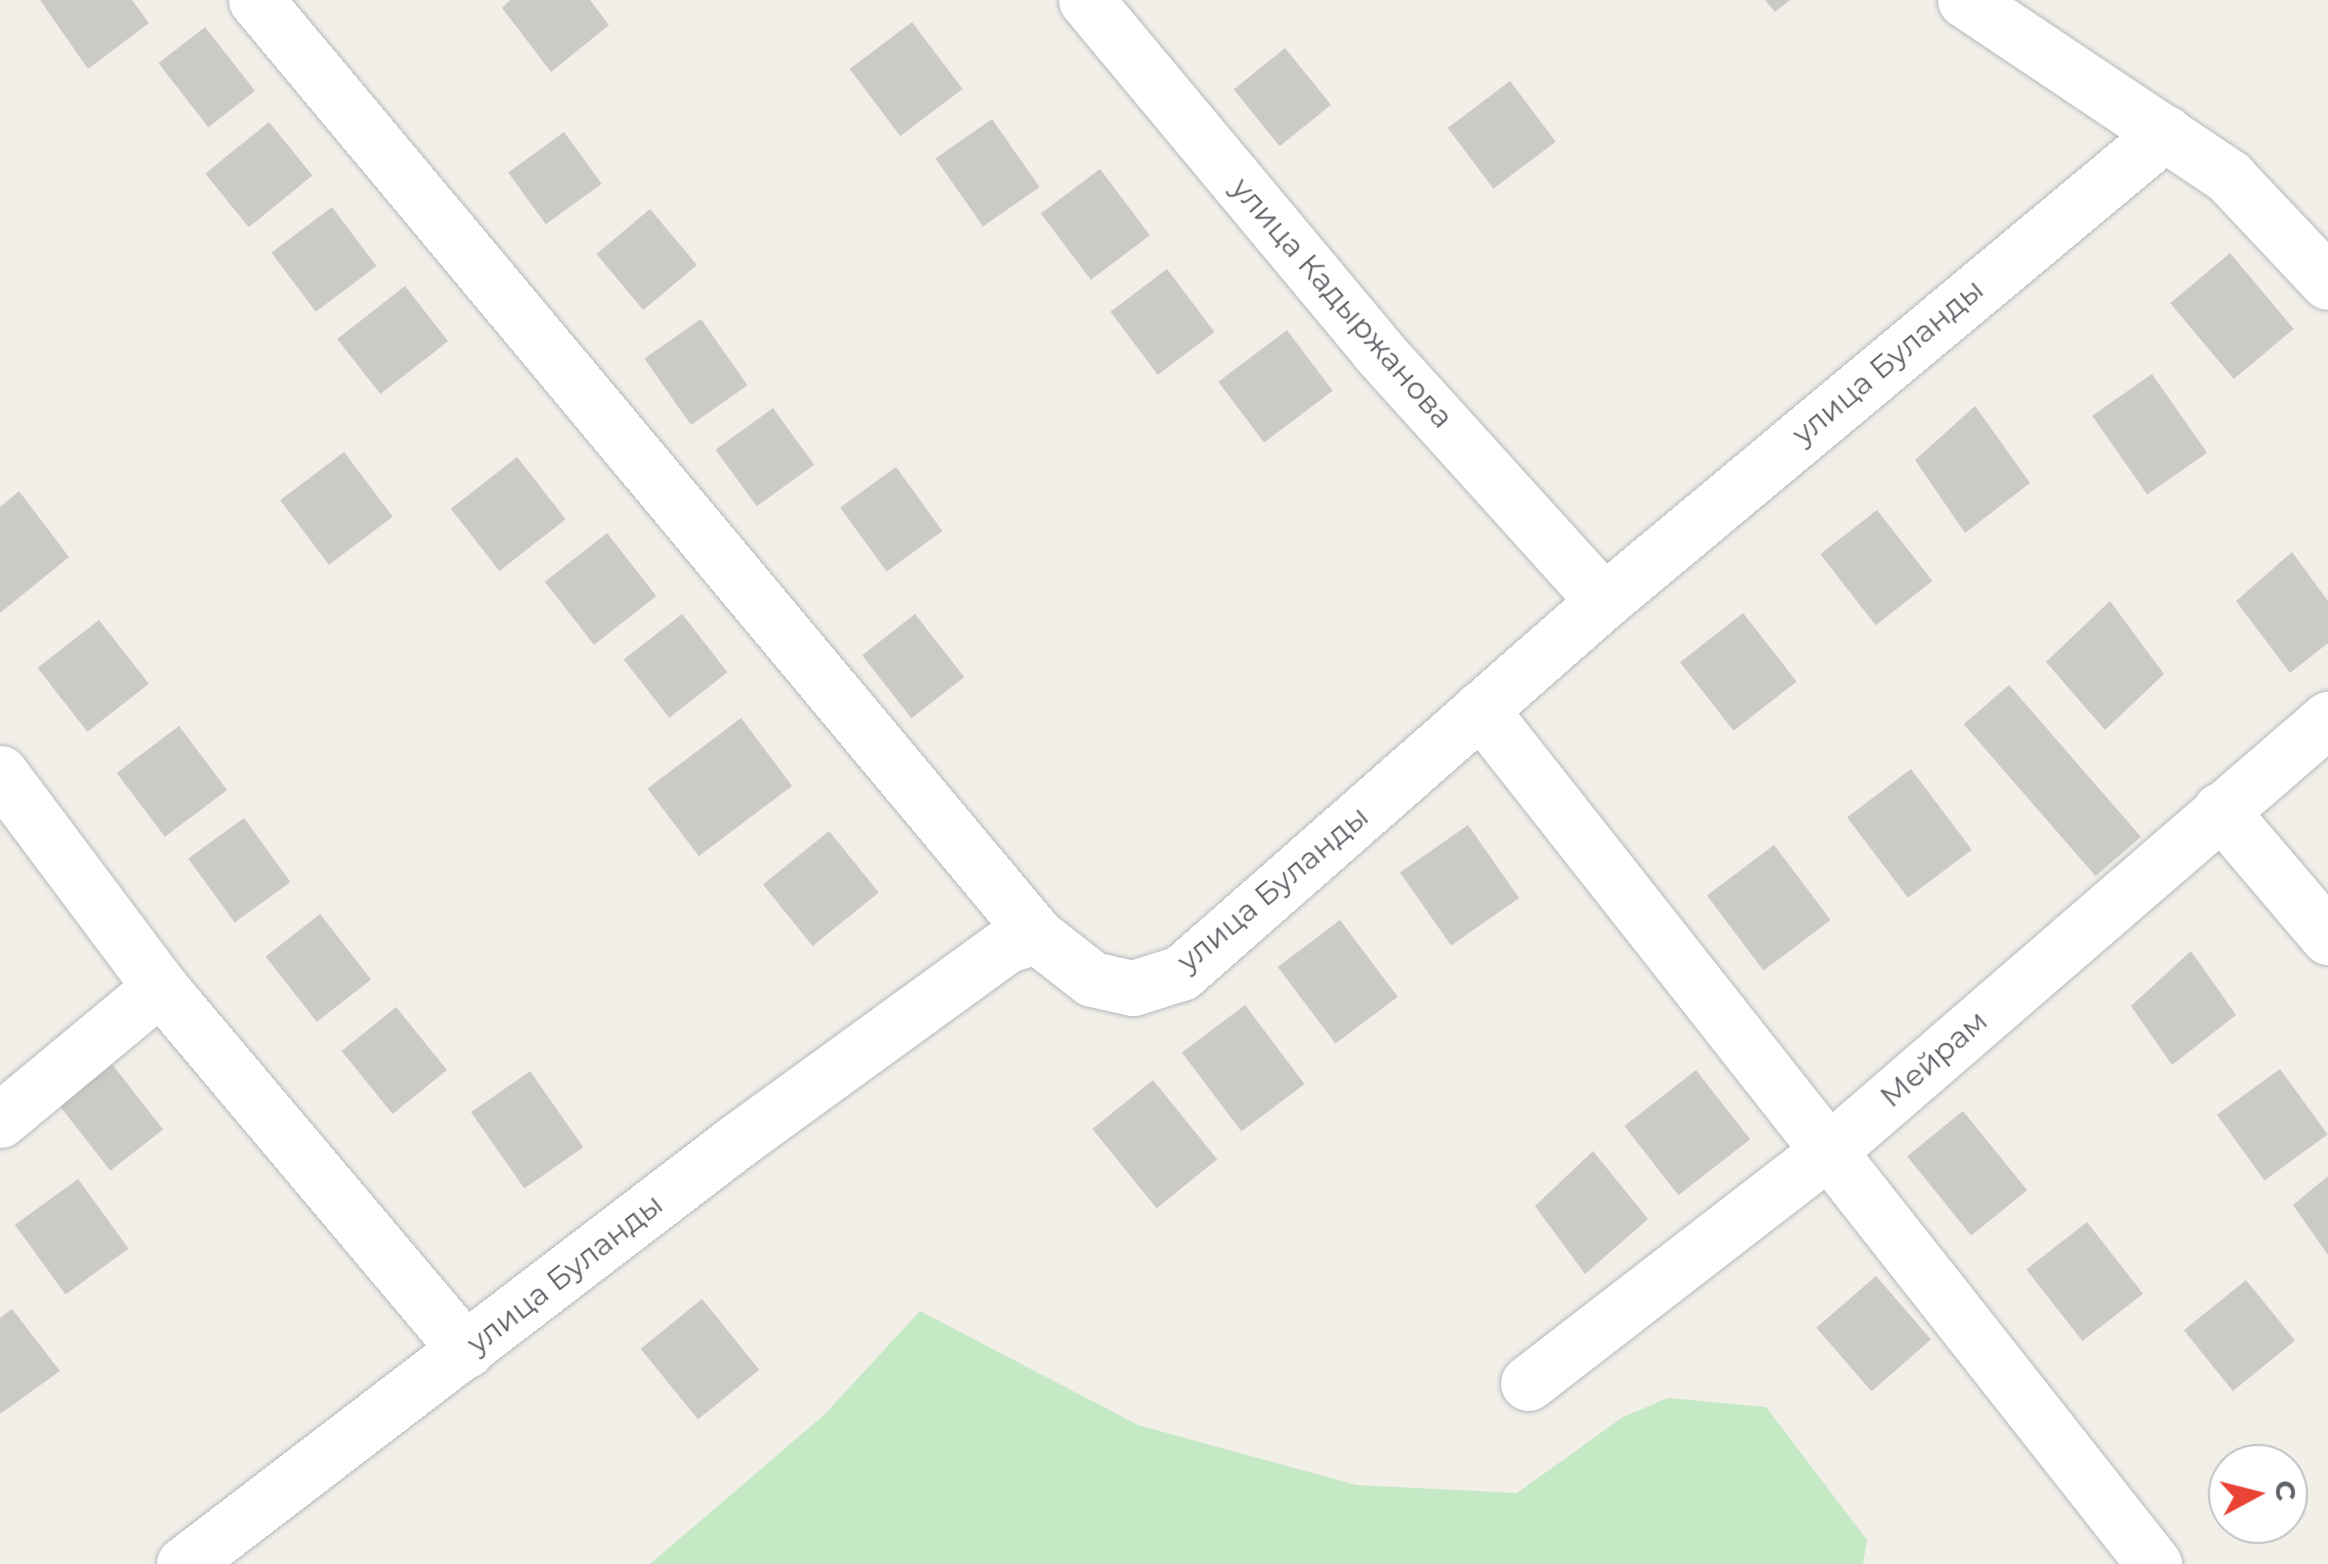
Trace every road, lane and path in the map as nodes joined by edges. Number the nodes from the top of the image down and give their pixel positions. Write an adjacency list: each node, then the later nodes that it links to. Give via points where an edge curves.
1 (256, 0): 11 (street)
2 (1086, 0): 6 (street, улица Кадыржанова, via 1378,351)
3 (1965, 0): 4 (street)
4 (2165, 133): 5 (street, via 2230,177); 6 (street, улица Буланды)
5 (2328, 282)
6 (1604, 600): 7 (street, улица Буланды)
7 (1480, 710): 11 (street, улица Буланды, via 1181,973 1134,988 1092,979); 15 (street)
8 (2328, 720): 10 (street, Мейрам)
9 (0, 773): 13 (street)
10 (2220, 810): 12 (street); 15 (street, Мейрам)
11 (1037, 936): 16 (street, улица Буланды, via 1006,945)
12 (2328, 937)
13 (160, 987): 14 (street); 16 (street)
14 (0, 1120)
15 (1832, 1148): 17 (street, Мейрам); 19 (street)
16 (466, 1350): 18 (street, улица Буланды)
17 (1528, 1383)
18 (184, 1564)
19 (2154, 1564)

